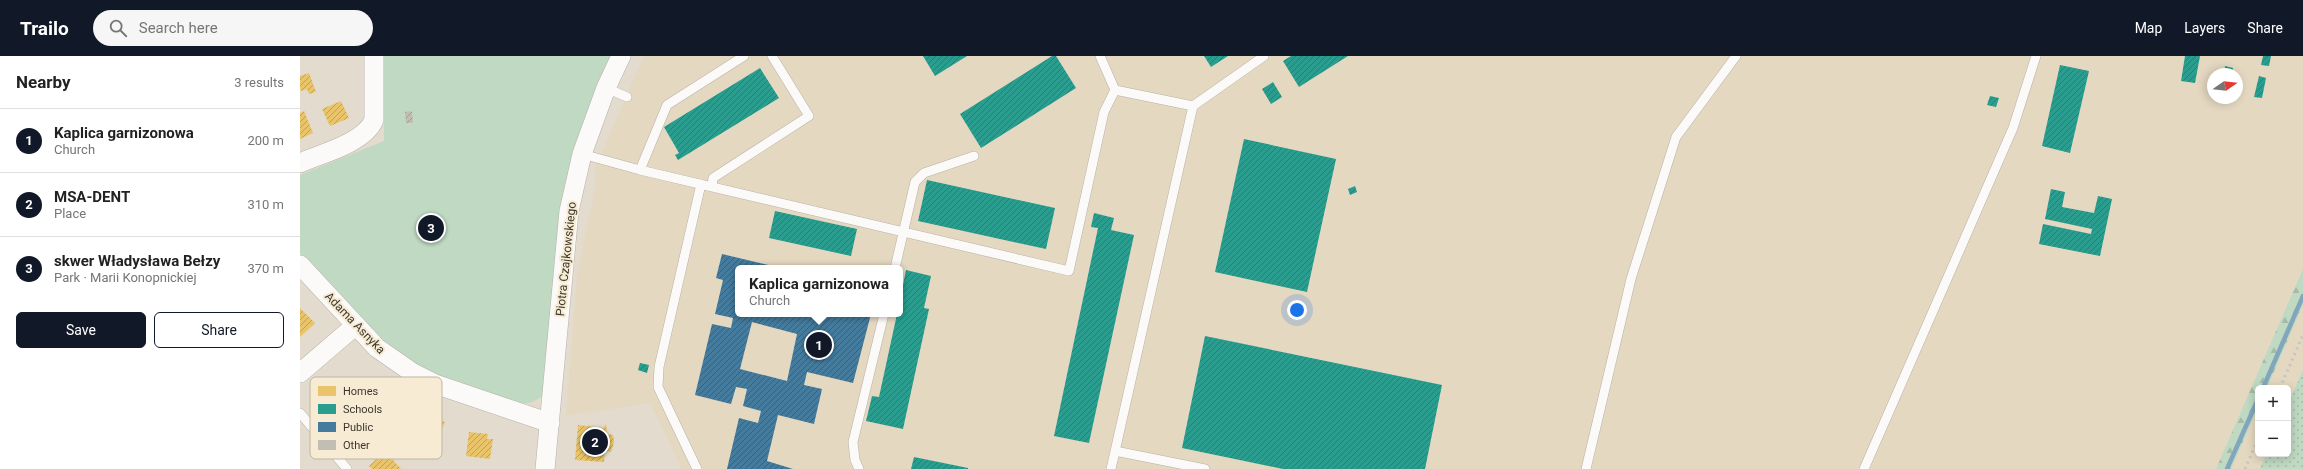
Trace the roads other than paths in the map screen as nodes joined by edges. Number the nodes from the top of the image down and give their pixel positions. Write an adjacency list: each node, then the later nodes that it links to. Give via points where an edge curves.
1 (374, 56): 15 (street, via 374,120 370,129 362,137)
2 (621, 56): 9 (street, Piotra Czajkowskiego)
3 (744, 56): 16 (lane, via 667,105)
4 (772, 56): 18 (lane, via 809,116 713,178)
5 (1264, 56): 12 (lane)
6 (1736, 56): 38 (lane, via 1676,137 1631,279)
7 (2036, 56): 39 (lane, via 2013,128)
8 (1103, 57): 10 (lane)
9 (606, 88): 11 (lane); 13 (street, Piotra Czajkowskiego)
10 (1115, 90): 12 (lane); 19 (lane, via 1104,112 1069,271)
11 (627, 97)
12 (1193, 106): 30 (lane)
13 (582, 154): 16 (lane); 28 (street, Piotra Czajkowskiego, via 569,211)
14 (974, 156): 19 (lane, via 919,177 912,191)
15 (300, 163)
16 (640, 170): 17 (lane)
17 (701, 184): 18 (lane); 34 (lane, via 659,367 658,387)
18 (712, 187): 19 (lane)
19 (904, 233): 21 (lane)
20 (300, 265): 23 (street, Adama Asnyka)
21 (896, 265)
22 (883, 317): 35 (lane, via 854,442 855,460)
23 (356, 325): 24 (street); 25 (street, Adama Asnyka, via 376,348)
24 (300, 373)
25 (421, 377)
26 (442, 386): 28 (street, Adama Asnyka)
27 (300, 413): 29 (lane)
28 (550, 423): 33 (street, Piotra Czajkowskiego)
29 (310, 425)
30 (1115, 451): 36 (lane); 37 (lane)
31 (339, 459): 32 (lane)
32 (347, 469)
33 (546, 469)
34 (697, 469)
35 (859, 469)
36 (1111, 469)
37 (1204, 469)
38 (1586, 469)
39 (1864, 469)

